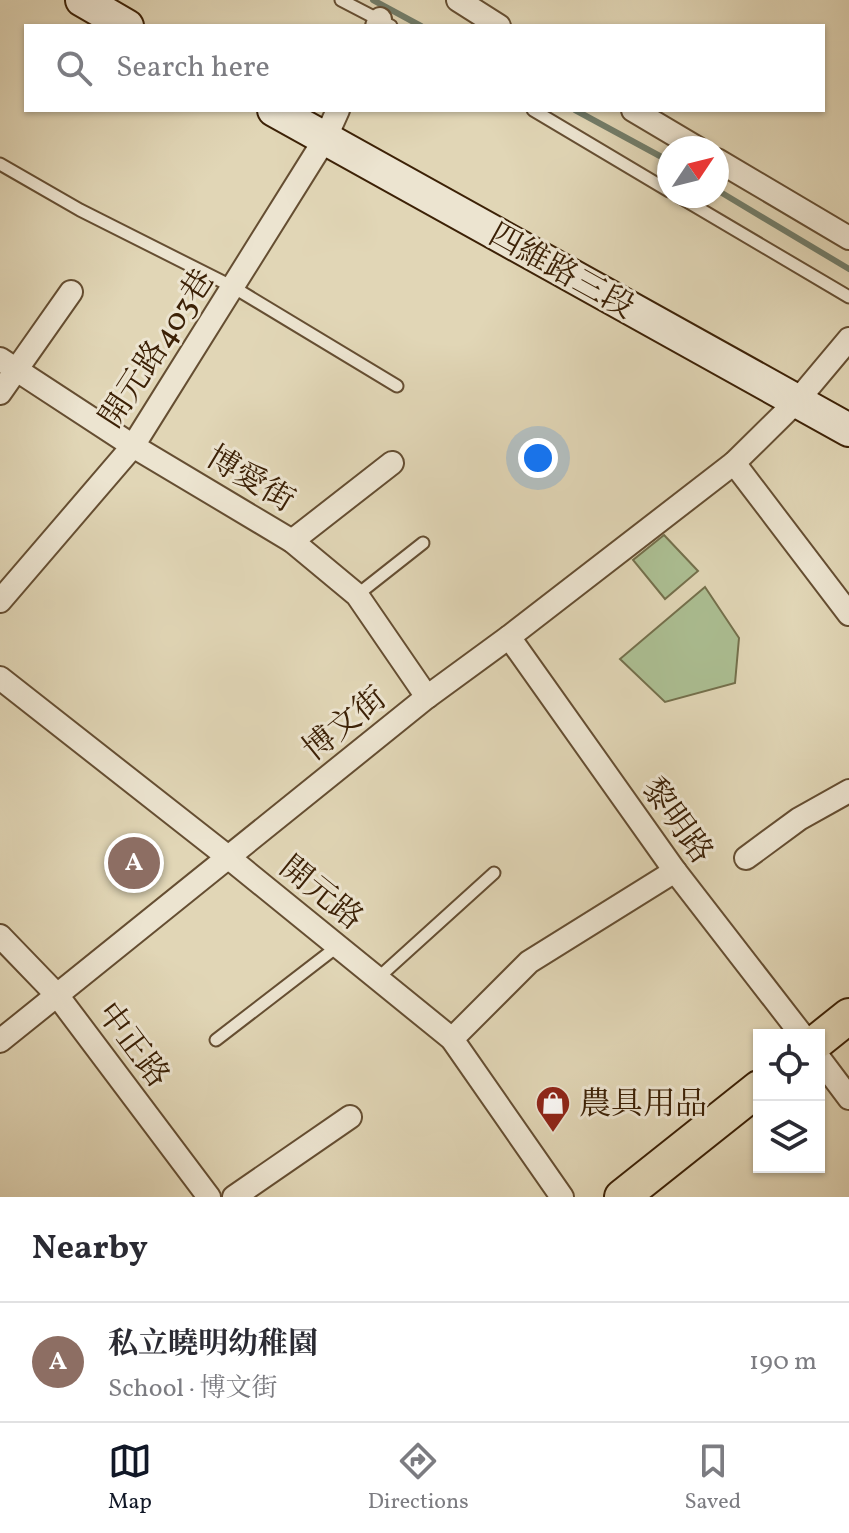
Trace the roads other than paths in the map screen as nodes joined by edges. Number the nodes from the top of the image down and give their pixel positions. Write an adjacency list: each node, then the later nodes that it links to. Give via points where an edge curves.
1 (82, 0): 4 (street)
2 (341, 0): 5 (lane)
3 (458, 0): 6 (street)
4 (124, 24)
5 (383, 24)
6 (496, 24)
7 (282, 112): 10 (street, 四維路三段)
8 (536, 112): 14 (lane)
9 (636, 112): 11 (street)
10 (331, 124): 17 (street, 開元路403巷); 24 (street, 四維路三段)
11 (677, 136)
12 (0, 164): 17 (lane)
13 (729, 167): 16 (street)
14 (657, 184)
15 (698, 208): 19 (lane)
16 (849, 238)
17 (233, 287): 22 (lane); 26 (street, 開元路403巷)
18 (71, 292): 21 (street)
19 (849, 297)
20 (849, 339): 24 (street, 博文街)
21 (8, 364): 23 (street); 26 (street, 博愛街)
22 (397, 386)
23 (0, 393)
24 (797, 401): 25 (street, 四維路三段); 28 (street, 博文街)
25 (849, 430)
26 (133, 446): 29 (street, 博愛街); 32 (street, 開元路403巷)
27 (392, 463): 29 (street)
28 (734, 463): 33 (street); 34 (street, 博文街)
29 (292, 541): 31 (street, 博愛街)
30 (423, 543): 31 (lane)
31 (357, 595): 36 (street, 博愛街)
32 (0, 601)
33 (849, 614)
34 (509, 637): 36 (street, 博文街); 40 (street, 黎明路)
35 (0, 678): 38 (street, 開元路)
36 (427, 697): 38 (street, 博文街)
37 (849, 791): 39 (street)
38 (228, 857): 43 (street, 開元路); 45 (street, 博文街)
39 (746, 858)
40 (675, 871): 47 (street, 黎明路); 49 (street, via 529,962)
41 (494, 873): 44 (lane)
42 (0, 936): 45 (street, 中正路)
43 (338, 946): 44 (street, 開元路); 50 (lane)
44 (378, 978): 49 (street, 開元路)
45 (57, 995): 51 (street, 博文街); 56 (street, 中正路)
46 (849, 1016): 48 (main road)
47 (797, 1029)
48 (825, 1035)
49 (452, 1039): 58 (street, 開元路)
50 (216, 1040)
51 (0, 1041)
52 (825, 1066): 54 (street)
53 (753, 1093): 59 (main road)
54 (849, 1098)
55 (350, 1117): 57 (street)
56 (209, 1197)
57 (234, 1197)
58 (562, 1197)
59 (622, 1197)

